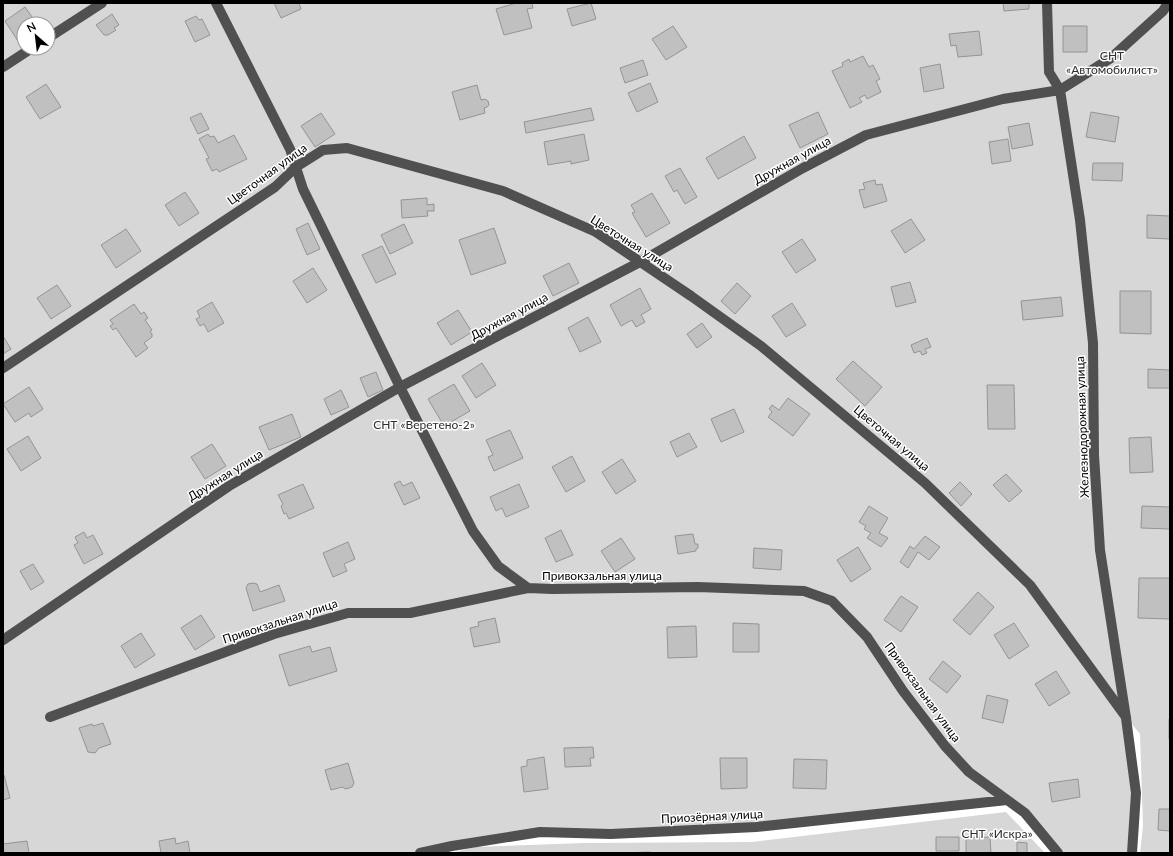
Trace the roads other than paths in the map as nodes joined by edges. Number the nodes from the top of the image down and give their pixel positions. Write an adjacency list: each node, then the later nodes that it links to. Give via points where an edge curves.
1 (102, 3): 5 (street)
2 (216, 3): 9 (street, via 290,149)
3 (1047, 3): 8 (street, Железнодорожная улица, via 1049,72)
4 (1168, 3): 8 (street, via 1163,11 1111,58)
5 (56, 33)
6 (20, 56): 7 (street)
7 (3, 67)
8 (1060, 90): 10 (street, Дружная улица, via 1003,99 866,135 803,168); 16 (street, Железнодорожная улица, via 1080,220 1093,343 1094,455 1100,550)
9 (296, 167): 10 (street, Цветочная улица, via 323,150 347,148 503,191 596,232); 11 (street, Цветочная улица, via 274,187); 12 (street, via 303,189)
10 (640, 262): 12 (street, Дружная улица); 16 (street, Цветочная улица, via 761,346 925,482 1030,585)
11 (3, 368)
12 (400, 388): 13 (street, via 473,531 498,566); 14 (street, Дружная улица, via 229,486)
13 (528, 588): 15 (street, Привокзальная улица, via 410,613 348,613 274,634); 17 (street, Привокзальная улица, via 698,587 804,591 832,601 867,637 903,691 945,746 969,772)
14 (3, 640)
15 (50, 717)
16 (1126, 717): 20 (street, Железнодорожная улица, via 1136,793)
17 (1007, 800): 18 (street, Приозёрная улица, via 756,827 611,834 540,832); 19 (street, Привокзальная улица, via 1025,813)
18 (420, 853)
19 (1058, 853)
20 (1132, 853)

